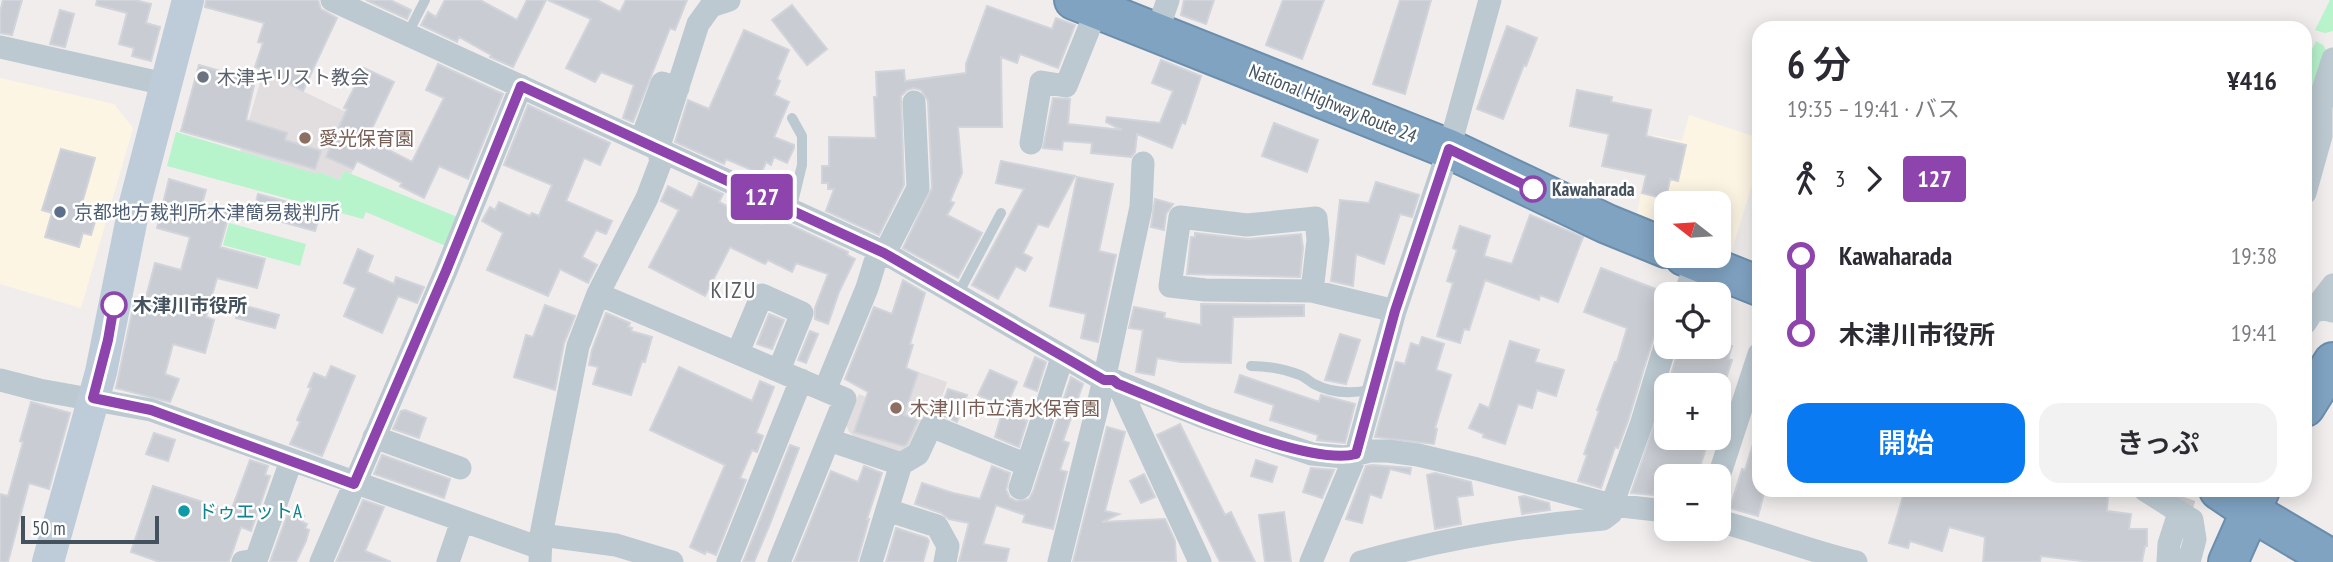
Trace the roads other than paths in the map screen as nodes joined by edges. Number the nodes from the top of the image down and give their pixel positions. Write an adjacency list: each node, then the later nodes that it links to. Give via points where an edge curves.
1 (188, 0): 11 (street)
2 (332, 0): 8 (street, via 366,11)
3 (425, 0): 8 (lane)
4 (729, 0): 17 (street, via 711,6 698,24 678,88)
5 (1490, 0): 18 (street)
6 (1086, 4): 7 (highway, National Highway Route 24); 16 (street, via 1066,86 1041,82)
7 (1163, 16): 18 (highway, National Highway Route 24)
8 (407, 34): 12 (street)
9 (0, 47): 11 (street)
10 (2332, 68): 15 (street, bridge); 20 (street, via 2321,96 2321,136)
11 (165, 84): 46 (street)
12 (521, 86): 17 (street); 47 (street)
13 (914, 102): 24 (street, via 918,188)
14 (792, 118): 21 (lane, via 802,136 802,165)
15 (2312, 127)
16 (1031, 143)
17 (650, 145): 21 (street); 29 (street, via 662,161)
18 (1449, 149): 23 (highway, National Highway Route 24); 31 (street)
19 (1143, 163): 42 (street, via 1141,207)
20 (2312, 168)
21 (791, 210): 24 (street)
22 (1001, 214): 30 (lane)
23 (1654, 249)
24 (884, 253): 30 (street); 44 (street, via 875,262)
25 (1694, 268): 26 (highway, National Highway Route 24)
26 (1752, 284)
27 (2333, 285): 32 (street)
28 (1312, 291): 28 (street, via 1170,286 1180,217 1247,225 1316,218); 31 (street)
29 (598, 294): 33 (street); 65 (street, via 578,346)
30 (957, 296): 34 (street)
31 (1395, 311): 43 (street)
32 (2317, 315)
33 (738, 352): 38 (street); 38 (street, via 762,295 802,313)
34 (1062, 358): 42 (street); 53 (street)
35 (1661, 359): 59 (street)
36 (2333, 362): 45 (highway)
37 (1251, 366): 43 (lane, via 1272,367 1339,392)
38 (779, 370): 41 (street)
39 (1752, 370): 52 (street)
40 (0, 380): 46 (street)
41 (801, 380): 44 (street); 72 (street)
42 (1111, 382): 49 (street, via 1312,454); 76 (street); 77 (street)
43 (1374, 389): 49 (street)
44 (825, 390): 48 (street, via 845,399)
45 (2312, 396)
46 (93, 398): 50 (street, via 151,410); 67 (street)
47 (374, 437): 54 (street); 55 (street)
48 (829, 440): 51 (street); 73 (street)
49 (1356, 454): 59 (street, via 1388,451 1418,455); 78 (street)
50 (291, 461): 55 (street); 68 (street, via 256,559)
51 (901, 464): 53 (street, via 918,454 930,426); 60 (street)
52 (1723, 464)
53 (1027, 465): 56 (street)
54 (460, 468)
55 (354, 484): 63 (street); 69 (street)
56 (1020, 488)
57 (2156, 497): 82 (street, via 2192,520 2195,539)
58 (2243, 497): 66 (highway); 83 (highway)
59 (1612, 505): 61 (street); 79 (street, via 1603,519 1497,530)
60 (887, 510): 74 (street); 75 (street, via 937,526 948,546)
61 (1654, 510)
62 (2177, 519): 81 (street)
63 (462, 521): 65 (street); 70 (street)
64 (1731, 524): 80 (street)
65 (540, 548): 71 (street, via 617,545)
66 (2333, 560)
67 (48, 562)
68 (243, 562)
69 (321, 562)
70 (448, 562)
71 (672, 562)
72 (728, 562)
73 (779, 562)
74 (871, 562)
75 (945, 562)
76 (1059, 562)
77 (1200, 562)
78 (1311, 562)
79 (1361, 562)
80 (1856, 562)
81 (2168, 562)
82 (2189, 562)
83 (2228, 562)

